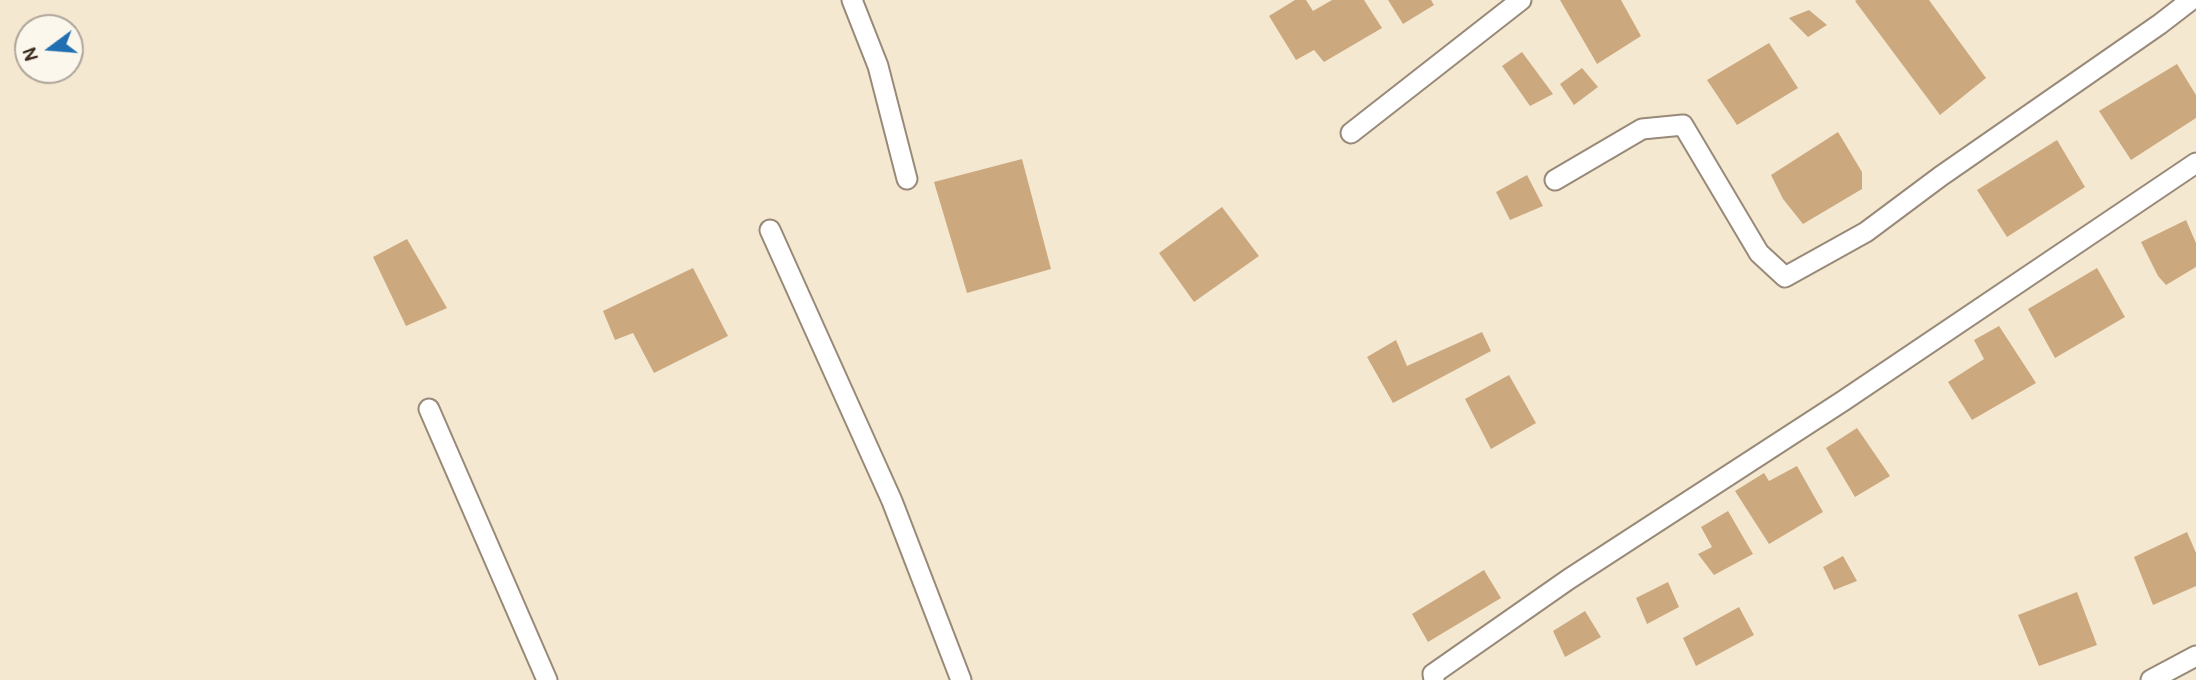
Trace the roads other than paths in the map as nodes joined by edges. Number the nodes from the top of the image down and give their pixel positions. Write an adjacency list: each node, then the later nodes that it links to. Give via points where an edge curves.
1 (852, 0): 6 (lane, via 878,66)
2 (1521, 0): 4 (lane)
3 (2191, 0): 7 (lane, via 1867,232 1785,277 1759,253 1683,125 1642,129)
4 (1351, 132)
5 (2196, 163): 13 (lane, via 1569,579 1433,674)
6 (906, 178)
7 (1555, 180)
8 (770, 230): 12 (lane, via 892,500)
9 (429, 409): 11 (lane)
10 (2196, 656): 14 (lane)
11 (547, 680)
12 (961, 680)
13 (1434, 680)
14 (2151, 680)

